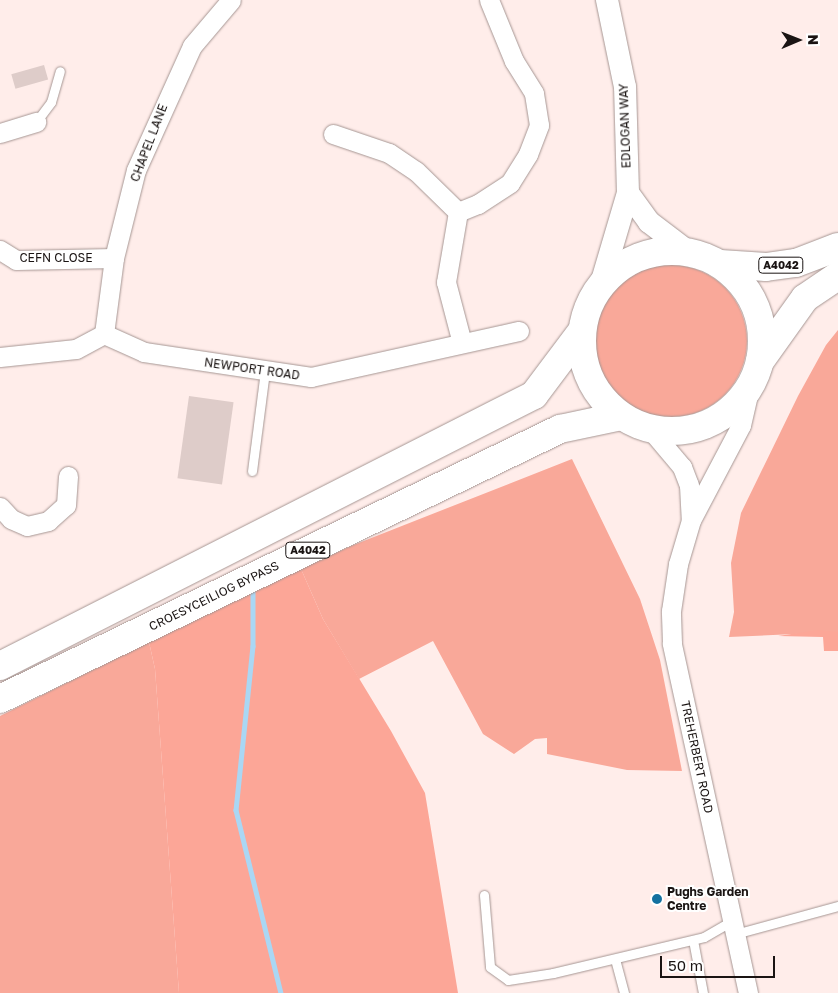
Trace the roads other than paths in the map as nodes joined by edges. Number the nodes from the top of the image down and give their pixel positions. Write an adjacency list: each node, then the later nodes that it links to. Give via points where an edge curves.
1 (231, 0): 13 (street, CHAPEL LANE, via 192,46 166,99 136,170)
2 (489, 0): 9 (street, via 514,61 534,93 539,125 528,154 510,183 478,204)
3 (607, 0): 8 (street, EDLOGAN WAY, via 626,87)
4 (60, 71): 5 (lane, via 51,102)
5 (36, 122): 6 (street)
6 (0, 133)
7 (333, 134): 9 (street, via 389,153 416,171)
8 (628, 193): 12 (street, via 649,222); 16 (street, EDLOGAN WAY)
9 (458, 212): 20 (street, via 446,282)
10 (838, 247): 14 (highway, A4042, via 796,263 766,267)
11 (0, 250): 13 (street, CEFN CLOSE, via 16,260)
12 (687, 251): 14 (highway); 16 (highway, via 663,251 640,256)
13 (114, 258): 19 (street, CHAPEL LANE)
14 (720, 264): 22 (highway, via 741,282 756,306 762,333)
15 (838, 276): 22 (highway, via 805,298)
16 (601, 284): 18 (highway, via 589,306)
17 (519, 331): 20 (street, NEWPORT ROAD)
18 (582, 331): 25 (highway, via 582,356 590,379 603,400); 31 (highway, A4042, via 534,395)
19 (104, 334): 21 (street, via 76,349); 23 (street, NEWPORT ROAD, via 144,352)
20 (462, 343): 23 (street, NEWPORT ROAD, via 312,377)
21 (0, 357)
22 (760, 361): 24 (highway)
23 (265, 371): 27 (lane)
24 (749, 389): 26 (highway, via 730,410 706,425 678,431); 30 (street, TREHERBERT ROAD, via 741,425)
25 (621, 416): 26 (highway); 32 (highway, CROESYCEILIOG BYPASS / A4042, via 560,429)
26 (650, 429): 30 (street, TREHERBERT ROAD, via 682,467 689,485)
27 (252, 470)
28 (68, 476): 29 (street, via 66,505 48,521 27,526 11,519)
29 (0, 507)
30 (691, 520): 35 (street, TREHERBERT ROAD, via 678,564 671,611 672,643)
31 (0, 666)
32 (0, 699)
33 (484, 895): 37 (lane, via 490,967 508,980)
34 (838, 906): 35 (lane)
35 (734, 928): 36 (lane); 40 (street, TREHERBERT ROAD)
36 (693, 940): 37 (lane); 39 (lane)
37 (615, 959): 38 (lane)
38 (624, 993)
39 (703, 993)
40 (748, 993)

